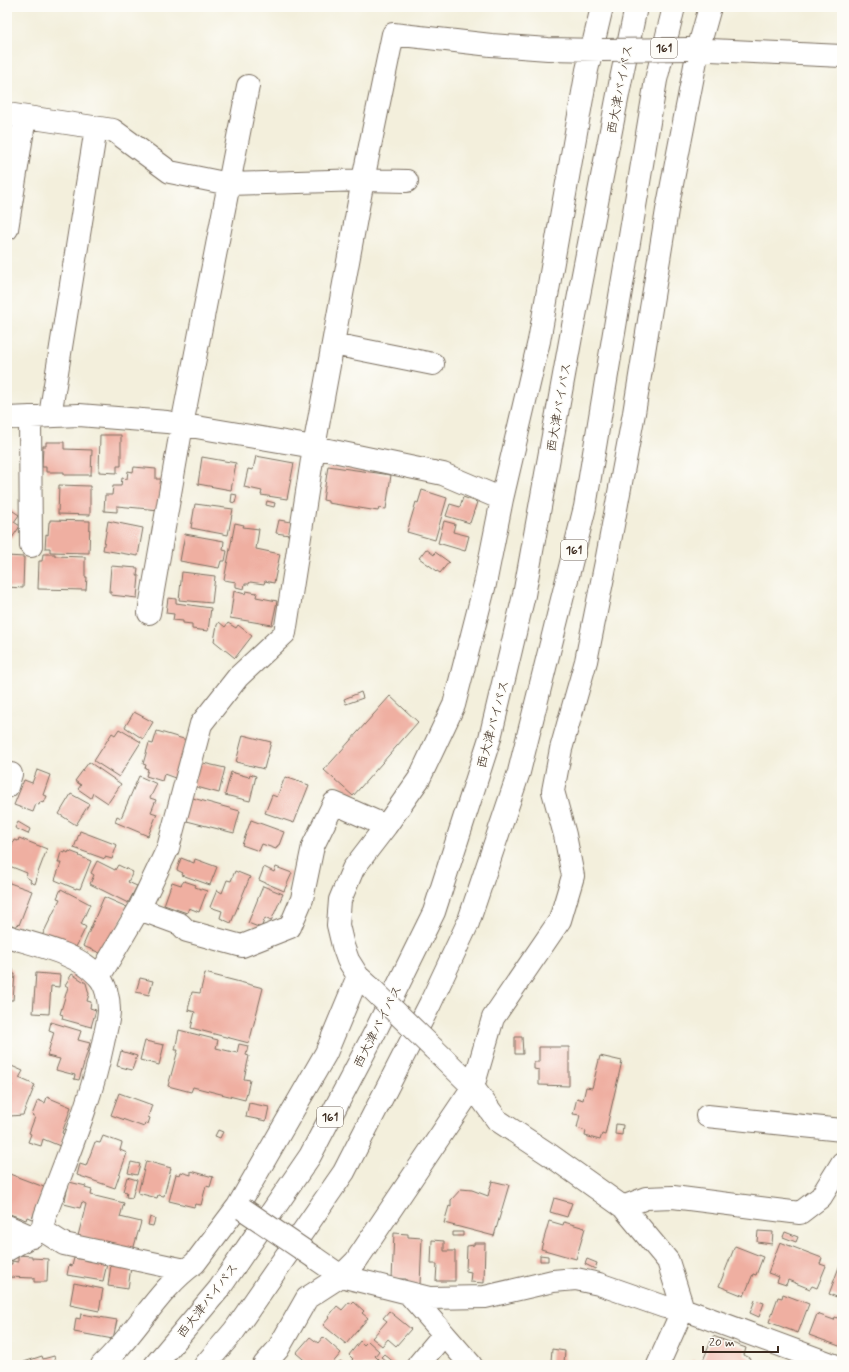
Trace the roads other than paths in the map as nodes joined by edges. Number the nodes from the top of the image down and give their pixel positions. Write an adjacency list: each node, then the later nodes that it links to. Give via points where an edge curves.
1 (602, 7): 6 (main road)
2 (636, 7): 44 (main road, 西大津バイパス / 161, via 575,316 524,595 490,738 434,912 310,1156 219,1289)
3 (674, 7): 45 (main road, 161, via 656,80 585,507 519,772 470,916 430,1004 344,1172 234,1331)
4 (710, 7): 5 (main road)
5 (694, 49): 6 (main road, bridge); 7 (main road); 29 (main road, via 634,413 607,557 586,661 560,749 553,791 573,876 560,920 493,1018)
6 (597, 50): 11 (main road, via 491,46 394,34); 21 (main road, via 539,341)
7 (842, 56)
8 (248, 86): 13 (main road)
9 (16, 115): 10 (main road); 14 (main road)
10 (96, 128): 13 (main road, via 113,130 170,172); 17 (main road)
11 (363, 180): 12 (main road); 13 (main road); 15 (main road)
12 (407, 181)
13 (229, 184): 19 (main road)
14 (7, 229)
15 (333, 344): 16 (main road); 20 (main road)
16 (433, 364)
17 (40, 417): 18 (main road); 19 (main road, via 79,415); 22 (main road)
18 (7, 418)
19 (182, 425): 20 (main road); 23 (main road)
20 (314, 447): 21 (main road, via 443,474); 25 (main road, via 285,633 238,678 201,724 168,848)
21 (502, 498): 24 (main road, via 485,584 454,705 419,778)
22 (31, 546)
23 (149, 613)
24 (386, 826): 25 (main road, via 334,802 313,846 302,899 290,927 242,946 187,931 180,924); 28 (main road, via 353,868 340,900 338,925 342,946 348,960)
25 (138, 909): 27 (main road)
26 (7, 936): 27 (main road, via 72,957)
27 (99, 977): 36 (main road, via 107,994 109,1011 101,1056 88,1100)
28 (364, 981): 29 (main road, bridge); 34 (main road)
29 (473, 1087): 33 (main road, via 497,1120); 39 (main road, via 356,1261)
30 (708, 1116): 31 (main road)
31 (842, 1130)
32 (842, 1163): 33 (main road, via 821,1197 800,1213 673,1197 646,1198)
33 (623, 1207): 41 (main road, via 668,1261)
34 (241, 1208): 38 (main road, via 195,1263); 39 (main road, bridge)
35 (7, 1226): 36 (main road)
36 (37, 1233): 37 (main road); 38 (main road, via 64,1244)
37 (7, 1250)
38 (185, 1270): 43 (main road)
39 (340, 1276): 40 (main road); 46 (main road, via 307,1298 278,1348)
40 (409, 1294): 41 (main road, via 428,1298 485,1297 553,1281 576,1279 599,1284 665,1307); 42 (main road)
41 (683, 1309): 49 (main road); 50 (main road)
42 (444, 1334): 47 (main road); 48 (main road)
43 (102, 1365)
44 (155, 1365)
45 (205, 1365)
46 (264, 1365)
47 (418, 1365)
48 (471, 1365)
49 (658, 1365)
50 (834, 1365)

